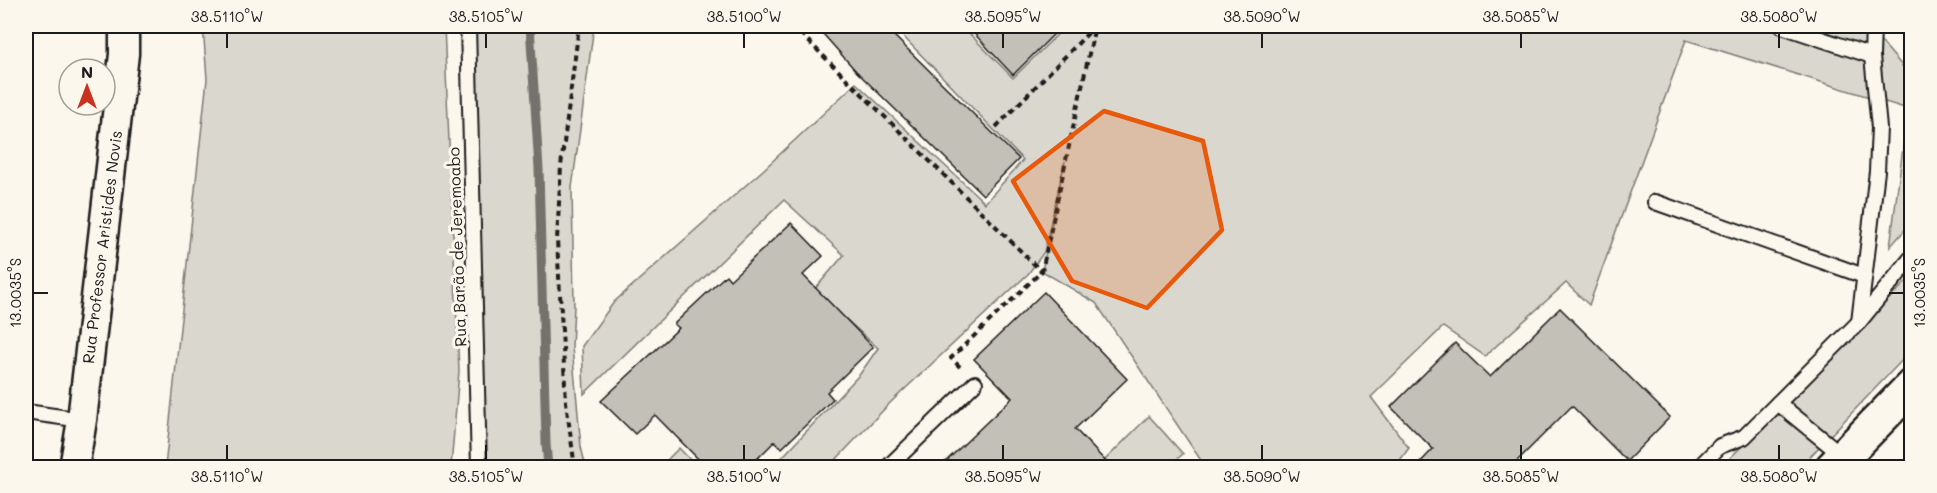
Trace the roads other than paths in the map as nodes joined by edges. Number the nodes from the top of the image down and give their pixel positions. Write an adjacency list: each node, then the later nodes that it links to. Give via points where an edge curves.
1 (124, 26): 14 (street, Rua Professor Aristides Novis)
2 (468, 26): 17 (lane, Rua Barão de Jeremoabo)
3 (1782, 26): 5 (lane)
4 (1873, 26): 5 (lane)
5 (1872, 56): 8 (lane, via 1879,128)
6 (1655, 202): 8 (lane)
7 (1911, 257): 9 (lane)
8 (1864, 276): 9 (lane)
9 (1859, 322): 12 (lane)
10 (975, 382): 18 (lane)
11 (1911, 386): 15 (main road)
12 (1778, 403): 15 (lane); 19 (lane, via 1744,437 1720,446)
13 (26, 412): 14 (lane)
14 (82, 420): 16 (street, Rua Professor Aristides Novis)
15 (1837, 462)
16 (74, 468)
17 (479, 468)
18 (887, 468)
19 (1698, 468)

